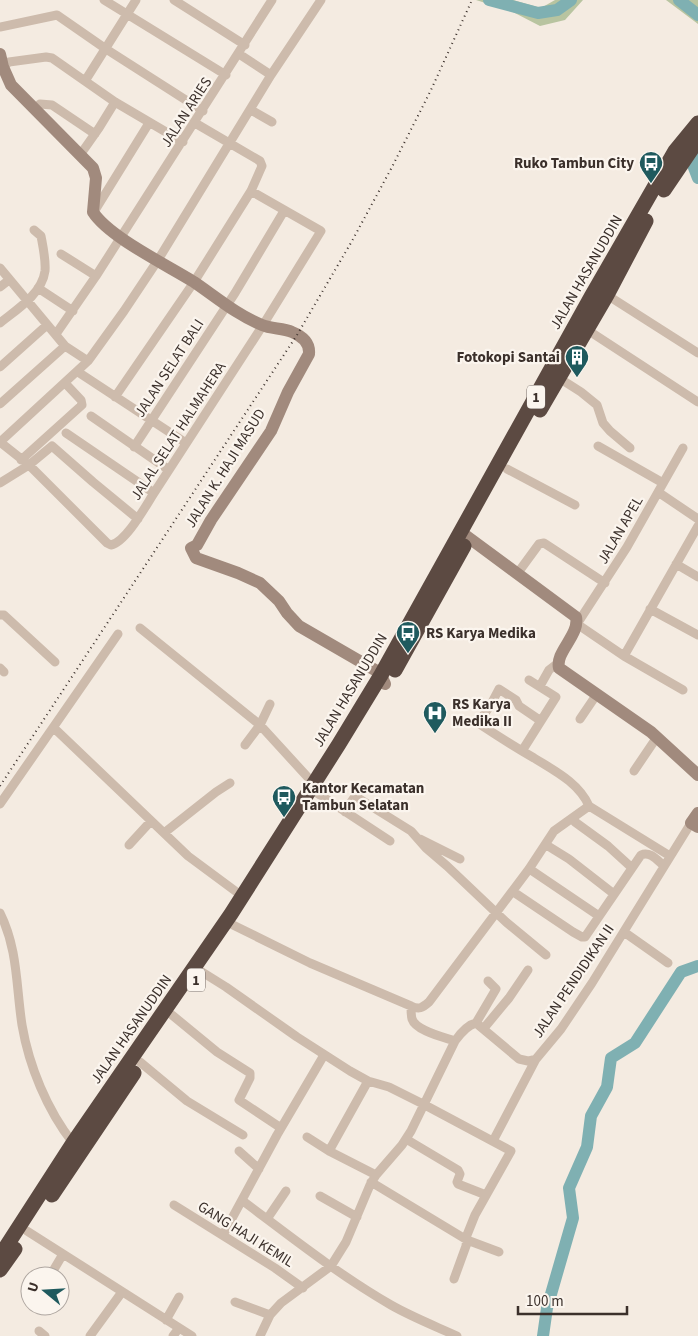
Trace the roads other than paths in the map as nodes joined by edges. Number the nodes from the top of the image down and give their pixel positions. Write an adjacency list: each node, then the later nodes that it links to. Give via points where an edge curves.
1 (104, 0): 6 (street)
2 (136, 0): 6 (street)
3 (174, 0): 8 (street)
4 (272, 0): 8 (street, JALAN ARIES)
5 (321, 0): 13 (street)
6 (127, 14): 9 (street); 12 (street)
7 (0, 26): 9 (street, via 57,15)
8 (245, 45): 10 (street, JALAN ARIES)
9 (106, 49): 14 (street); 18 (street)
10 (239, 54): 12 (street, JALAN ARIES); 13 (street)
11 (1, 59): 14 (street, via 9,62 52,58); 16 (street, via 11,85)
12 (226, 75): 18 (street, JALAN ARIES)
13 (271, 75): 17 (street)
14 (85, 81): 15 (street)
15 (115, 102): 20 (street); 23 (street)
16 (34, 109): 23 (street, via 40,104 52,105); 27 (street)
17 (251, 110): 19 (street); 26 (street)
18 (203, 111): 21 (street, JALAN ARIES)
19 (272, 122)
20 (149, 123): 25 (street); 30 (street)
21 (195, 123): 25 (street, JALAN ARIES); 26 (street)
22 (698, 123): 80 (highway, JALAN HASANUDDIN / 1, via 676,151 591,297)
23 (95, 134): 27 (street)
24 (698, 140): 41 (highway, JALAN HASANUDDIN / 1, via 653,209)
25 (183, 142): 32 (street, JALAN ARIES)
26 (229, 144): 28 (street, via 262,163); 34 (street)
27 (80, 155): 30 (street, via 93,168 96,178)
28 (250, 191): 29 (street); 38 (street)
29 (284, 211): 43 (street, JALAN SELAT BALI); 47 (street, JALAL SELAT HALMAHERA, via 320,231)
30 (93, 212): 32 (street, JALAN K. HAJI MASUD, via 102,224)
31 (34, 230): 40 (street, via 41,235 45,268)
32 (121, 237): 34 (street, JALAN K. HAJI MASUD); 36 (street, JALAN ARIES)
33 (61, 254): 36 (street)
34 (158, 260): 38 (street, JALAN K. HAJI MASUD); 52 (street)
35 (0, 268): 37 (street)
36 (96, 276): 44 (street, JALAN ARIES)
37 (9, 280): 39 (street); 42 (street)
38 (194, 282): 43 (street, JALAN K. HAJI MASUD); 57 (street)
39 (0, 288)
40 (38, 288): 42 (street); 44 (street)
41 (610, 297): 48 (highway, JALAN HASANUDDIN / 1); 51 (street)
42 (27, 300): 45 (street); 46 (street)
43 (227, 306): 47 (street, JALAN K. HAJI MASUD); 61 (street, JALAN SELAT BALI)
44 (73, 311): 49 (street, JALAN ARIES)
45 (0, 323)
46 (48, 325): 50 (street); 53 (street)
47 (263, 325): 64 (street, JALAL SELAT HALMAHERA); 94 (street, JALAN K. HAJI MASUD, via 294,333 307,342 309,354 271,431 197,545 190,548 196,558 260,583 298,626 364,663)
48 (586, 329): 55 (highway, JALAN HASANUDDIN / 1); 58 (street)
49 (56, 334)
50 (65, 346): 52 (street); 59 (street)
51 (698, 353)
52 (88, 361): 54 (street)
53 (0, 367)
54 (78, 372): 56 (street); 57 (street)
55 (559, 378): 67 (street, via 597,405 603,422); 70 (highway, JALAN HASANUDDIN / 1)
56 (65, 383): 63 (street); 69 (street, via 82,405)
57 (115, 397): 61 (street)
58 (698, 402)
59 (0, 404)
60 (91, 416): 66 (street)
61 (151, 420): 64 (street); 66 (street, JALAN SELAT BALI)
62 (66, 433): 75 (street)
63 (0, 442): 69 (street)
64 (186, 443): 71 (street, JALAL SELAT HALMAHERA)
65 (598, 446): 72 (street)
66 (134, 447): 71 (street)
67 (630, 448)
68 (683, 448): 72 (street, JALAN APEL)
69 (25, 462): 73 (street); 77 (street, via 52,446); 77 (street, JALAL SELAT HALMAHERA, via 111,545 118,543)
70 (507, 469): 76 (street); 80 (highway, JALAN HASANUDDIN / 1)
71 (169, 470): 75 (street, JALAL SELAT HALMAHERA)
72 (663, 483): 74 (street, JALAN APEL)
73 (0, 484)
74 (658, 492): 78 (street); 84 (street, JALAN APEL)
75 (154, 493): 77 (street, JALAL SELAT HALMAHERA)
76 (575, 505)
77 (138, 518)
78 (698, 519)
79 (698, 526): 81 (street)
80 (465, 535): 82 (street); 94 (highway, JALAN HASANUDDIN / 1, via 402,659)
81 (676, 564): 83 (street); 85 (street)
82 (517, 574): 84 (street, via 539,544 544,543); 87 (street, via 569,610 576,617)
83 (698, 577)
84 (604, 583): 87 (street, JALAN APEL)
85 (650, 608): 90 (street); 91 (street)
86 (0, 614): 92 (street)
87 (577, 624): 91 (street); 93 (street)
88 (140, 628): 102 (street)
89 (118, 634): 103 (street)
90 (698, 635)
91 (624, 656): 97 (street)
92 (54, 662)
93 (558, 664): 96 (street, via 549,670); 98 (street, via 562,671)
94 (383, 679): 110 (highway, JALAN HASANUDDIN / 1)
95 (529, 680): 96 (street)
96 (540, 686): 101 (street, via 556,697)
97 (684, 690)
98 (597, 694): 100 (street); 104 (street)
99 (270, 704): 102 (street)
100 (580, 719)
101 (541, 721): 106 (street); 106 (street, via 499,689 493,698 478,723)
102 (260, 725): 105 (street); 110 (street)
103 (54, 728): 111 (street); 114 (street)
104 (657, 737): 107 (street); 108 (street)
105 (245, 745)
106 (522, 751): 112 (street, via 566,778 585,796)
107 (634, 771)
108 (698, 775)
109 (230, 783): 117 (street)
110 (315, 788): 113 (street); 129 (highway, JALAN HASANUDDIN / 1); 133 (highway, JALAN HASANUDDIN / 1)
111 (0, 804)
112 (589, 806): 122 (street); 130 (street, via 554,831)
113 (345, 812): 118 (street, via 353,799 358,798); 119 (street)
114 (151, 821): 117 (street); 120 (street)
115 (696, 821): 122 (street, JALAN PENDIDIKAN II)
116 (575, 822): 125 (street)
117 (164, 833): 129 (street, via 188,856)
118 (419, 839): 123 (street); 130 (street)
119 (390, 841)
120 (129, 845)
121 (548, 846): 128 (street)
122 (670, 856): 124 (street, JALAN PENDIDIKAN II)
123 (460, 859)
124 (664, 866): 125 (street, via 646,853 640,855); 134 (street, JALAN PENDIDIKAN II)
125 (631, 867): 128 (street)
126 (531, 870): 132 (street)
127 (515, 893): 132 (street, via 582,937)
128 (614, 894): 132 (street)
129 (242, 896): 156 (highway, JALAN HASANUDDIN / 1)
130 (496, 912): 135 (street); 142 (street, via 429,1002 422,1008)
131 (0, 913): 156 (street, via 14,954 22,1024 30,1060 56,1121)
132 (600, 916)
133 (233, 925): 138 (highway, JALAN HASANUDDIN / 1); 142 (street, via 310,963)
134 (624, 932): 136 (street); 147 (street, JALAN PENDIDIKAN II, via 572,1013)
135 (546, 955)
136 (668, 964)
137 (528, 970): 141 (street)
138 (202, 972): 143 (highway, JALAN HASANUDDIN / 1); 146 (street)
139 (488, 981): 140 (street)
140 (496, 989): 141 (street); 144 (street)
141 (509, 998): 144 (street)
142 (411, 1006): 145 (street, via 412,1020 418,1026)
143 (172, 1015): 148 (highway, JALAN HASANUDDIN / 1); 151 (street, via 217,1052 250,1073 239,1100)
144 (480, 1025): 145 (street, via 469,1026); 147 (street, JALAN PENDIDIKAN II, via 519,1059)
145 (454, 1041): 150 (street)
146 (324, 1055): 149 (street); 151 (street)
147 (536, 1059): 155 (street)
148 (140, 1062): 152 (street, via 187,1101); 168 (highway, JALAN HASANUDDIN / 1)
149 (368, 1081): 150 (street); 158 (street)
150 (423, 1104): 154 (street); 155 (street)
151 (281, 1128): 159 (street)
152 (243, 1135)
153 (307, 1137): 158 (street)
154 (406, 1139): 160 (street); 162 (street, via 458,1170 458,1184)
155 (493, 1141): 162 (street, via 510,1151)
156 (73, 1143): 173 (highway, JALAN HASANUDDIN / 1)
157 (239, 1151): 159 (street)
158 (329, 1151): 160 (street)
159 (259, 1170): 164 (street)
160 (374, 1178): 166 (street); 170 (street)
161 (286, 1191): 167 (street)
162 (486, 1195): 170 (street)
163 (320, 1196): 166 (street)
164 (243, 1201): 167 (street); 169 (street)
165 (174, 1205): 169 (street, GANG HAJI KEMIL)
166 (357, 1217): 175 (street)
167 (267, 1219): 175 (street)
168 (27, 1232): 172 (street); 176 (highway, JALAN HASANUDDIN / 1)
169 (223, 1235): 178 (street, GANG HAJI KEMIL)
170 (467, 1240): 171 (street); 177 (street)
171 (499, 1252)
172 (63, 1254): 174 (street); 179 (street)
173 (0, 1256)
174 (56, 1266)
175 (331, 1266): 178 (street); 189 (street, via 392,1306)
176 (0, 1270)
177 (454, 1279)
178 (303, 1288): 182 (street)
179 (122, 1292): 183 (street); 185 (street)
180 (179, 1297): 183 (street)
181 (235, 1302): 182 (street)
182 (270, 1315): 188 (street)
183 (166, 1320): 184 (street)
184 (178, 1328): 186 (street); 187 (street)
185 (90, 1336)
186 (173, 1336)
187 (192, 1336)
188 (260, 1336)
189 (457, 1336)

